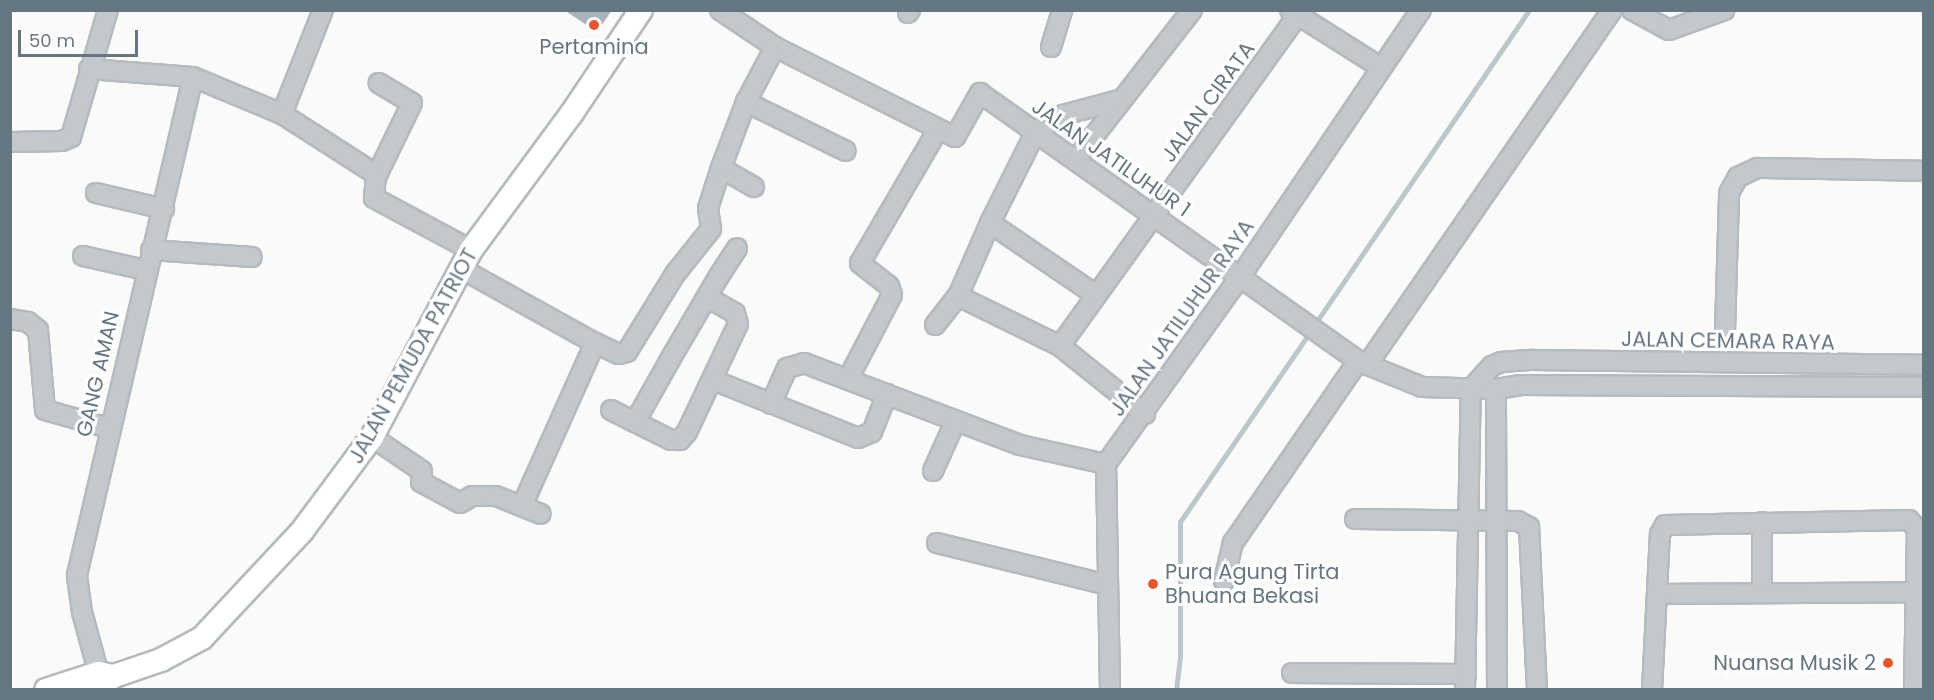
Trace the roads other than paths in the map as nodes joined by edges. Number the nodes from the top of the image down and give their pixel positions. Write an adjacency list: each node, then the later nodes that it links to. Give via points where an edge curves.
1 (108, 10): 15 (street)
2 (323, 10): 20 (street)
3 (641, 10): 38 (main road, JALAN PEMUDA PATRIOT, via 572,113)
4 (720, 10): 12 (street, JALAN JATILUHUR 1)
5 (1062, 10): 13 (street)
6 (1192, 10): 18 (street)
7 (1421, 10): 14 (street, JALAN JATILUHUR RAYA)
8 (1612, 10): 49 (street)
9 (1632, 10): 10 (street, via 1669,30)
10 (1725, 10)
11 (1296, 12): 14 (street); 32 (street, JALAN CIRATA)
12 (775, 47): 19 (street); 21 (street, JALAN JATILUHUR 1, via 956,137 980,93)
13 (1051, 47)
14 (1380, 67): 40 (street, JALAN JATILUHUR RAYA)
15 (89, 69): 16 (street); 23 (street, via 71,137 62,141)
16 (193, 77): 20 (street); 31 (street, GANG AMAN)
17 (378, 83): 28 (street, via 412,103)
18 (1119, 100): 21 (street, via 1063,115); 25 (street)
19 (746, 102): 24 (street); 26 (street)
20 (282, 114): 28 (street)
21 (1036, 131): 25 (street, JALAN JATILUHUR 1); 33 (street)
22 (933, 138): 52 (street, via 861,259 861,267 889,286 891,295)
23 (10, 142)
24 (846, 151)
25 (1077, 159): 32 (street, JALAN JATILUHUR 1)
26 (721, 168): 29 (street); 47 (street, via 708,208 711,229 675,274 627,352 619,354)
27 (1923, 171): 46 (street, via 1757,168 1738,177 1729,193)
28 (376, 175): 38 (street, via 374,198)
29 (754, 187)
30 (96, 193): 31 (street)
31 (164, 209): 35 (street, GANG AMAN)
32 (1154, 215): 40 (street, JALAN JATILUHUR 1); 41 (street, JALAN CIRATA)
33 (990, 223): 41 (street); 42 (street)
34 (737, 248): 43 (street)
35 (151, 250): 37 (street); 39 (street, GANG AMAN)
36 (83, 256): 39 (street)
37 (252, 257)
38 (465, 259): 47 (street); 66 (main road, JALAN PEMUDA PATRIOT)
39 (145, 270): 65 (street, GANG AMAN)
40 (1240, 277): 49 (street, JALAN JATILUHUR 1); 62 (street, JALAN JATILUHUR RAYA)
41 (1096, 295): 48 (street, JALAN CIRATA)
42 (958, 296): 45 (street); 48 (street)
43 (707, 297): 53 (street, via 735,313 738,320); 63 (street)
44 (10, 319): 65 (street, via 28,322 38,330 45,410)
45 (935, 325)
46 (1725, 332)
47 (595, 343): 69 (street)
48 (1060, 346): 62 (street)
49 (1362, 363): 57 (street, JALAN JATILUHUR 1, via 1409,384); 76 (street, via 1233,543)
50 (1722, 364): 51 (street, JALAN CEMARA RAYA); 55 (street); 57 (street, JALAN CEMARA RAYA, via 1501,362 1485,372)
51 (1923, 365)
52 (848, 379): 59 (street); 60 (street, via 795,363 784,373)
53 (713, 380): 60 (street); 63 (street, via 680,440 671,440)
54 (1536, 385): 55 (street, JALAN CEMARA RAYA); 58 (street, JALAN JATILUHUR 1)
55 (1722, 386): 56 (street, JALAN CEMARA RAYA)
56 (1923, 387)
57 (1471, 389): 58 (street, JALAN JATILUHUR 1); 72 (street)
58 (1496, 389): 73 (street)
59 (887, 394): 60 (street, via 874,429 863,438); 64 (street)
60 (771, 404)
61 (611, 410): 63 (street)
62 (1145, 414): 67 (street, JALAN JATILUHUR RAYA)
63 (635, 422)
64 (955, 422): 67 (street, via 1043,451); 68 (street)
65 (109, 428): 82 (street, GANG AMAN, via 77,575)
66 (372, 437): 69 (street, via 422,471 421,482 460,503 472,496 496,496); 82 (main road, JALAN PEMUDA PATRIOT, via 302,531 225,618 180,651)
67 (1106, 464): 77 (street)
68 (933, 471)
69 (522, 506): 70 (street)
70 (542, 514)
71 (1355, 519): 72 (street)
72 (1469, 522): 73 (street); 83 (street)
73 (1494, 522): 86 (street); 87 (street, via 1518,521 1532,532)
74 (1762, 522): 78 (street, via 1915,522); 79 (street); 80 (street, via 1665,525 1660,534)
75 (937, 543): 77 (street)
76 (1224, 581)
77 (1108, 585): 85 (street)
78 (1915, 592): 79 (street); 89 (street)
79 (1762, 593): 80 (street)
80 (1658, 594): 88 (street)
81 (1292, 673): 83 (street)
82 (102, 680): 84 (main road, JALAN PEMUDA PATRIOT)
83 (1465, 682)
84 (46, 690)
85 (1110, 690)
86 (1497, 690)
87 (1537, 690)
88 (1652, 690)
89 (1914, 690)

